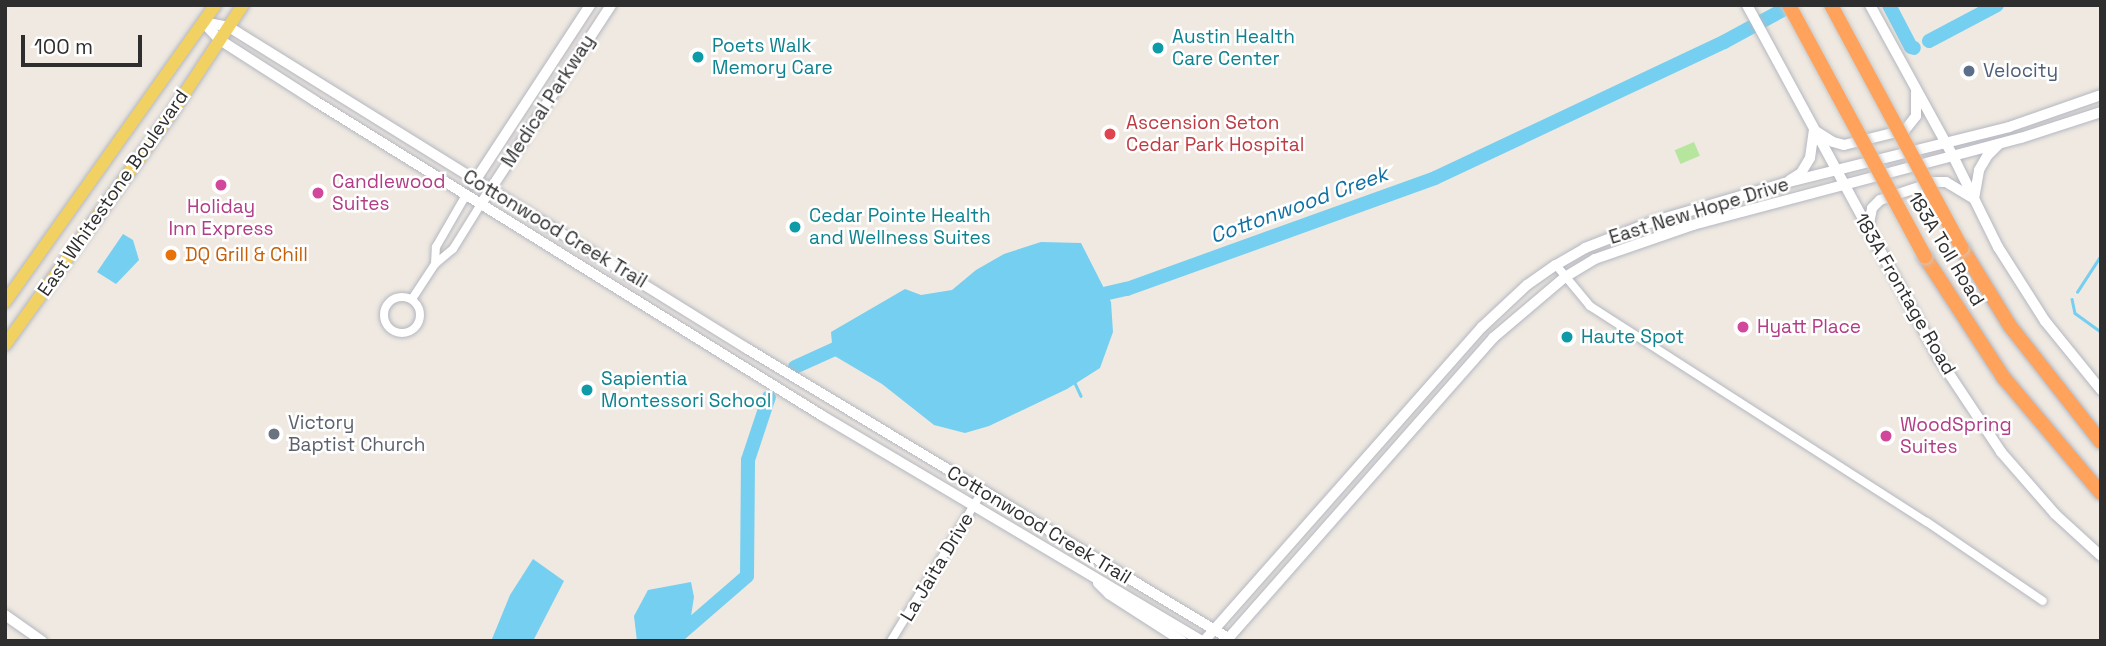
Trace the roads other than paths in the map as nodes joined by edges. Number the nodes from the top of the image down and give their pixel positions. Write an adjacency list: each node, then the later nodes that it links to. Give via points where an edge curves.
1 (215, 5): 9 (main road, East Whitestone Boulevard)
2 (243, 5): 10 (main road, East Whitestone Boulevard)
3 (590, 5): 20 (street, Medical Parkway)
4 (611, 5): 23 (street, Medical Parkway)
5 (1747, 5): 15 (street, 183A Frontage Road)
6 (1789, 5): 39 (highway, 183A Toll Road, bridge, via 1925,257 2004,378)
7 (1831, 5): 36 (highway, 183A Toll Road, bridge, via 1962,248 2010,326)
8 (1870, 5): 12 (street)
9 (203, 22): 10 (street, Cottonwood Creek Trail); 11 (street, Cottonwood Creek Trail); 32 (main road, East Whitestone Boulevard)
10 (229, 27): 11 (main road, East Whitestone Boulevard); 20 (street, Cottonwood Creek Trail)
11 (220, 40): 24 (street, Cottonwood Creek Trail); 33 (main road, East Whitestone Boulevard)
12 (1916, 89): 15 (street, via 1916,116 1905,130 1844,145); 17 (street)
13 (2101, 95): 17 (street, East New Hope Drive)
14 (2101, 112): 16 (street, East New Hope Drive)
15 (1814, 131): 19 (street, 183A Frontage Road); 21 (street, via 1810,158 1801,173)
16 (2001, 143): 18 (street, East New Hope Drive); 25 (street, via 1982,164)
17 (1946, 144): 18 (street); 19 (street, East New Hope Drive)
18 (1953, 156): 22 (street, East New Hope Drive); 25 (street)
19 (1835, 171): 21 (street, East New Hope Drive); 22 (street, 183A Frontage Road)
20 (475, 181): 23 (street, Cottonwood Creek Trail); 24 (street, Medical Parkway)
21 (1785, 183): 29 (street, East New Hope Drive, via 1619,233)
22 (1843, 187): 27 (street, 183A Frontage Road); 30 (street, East New Hope Drive, via 1630,245)
23 (491, 190): 26 (street, Medical Parkway); 38 (street, Cottonwood Creek Trail)
24 (466, 195): 26 (street, Cottonwood Creek Trail); 28 (street, Medical Parkway, via 436,247)
25 (1974, 199): 27 (street, via 1945,181 1934,182 1880,200 1868,219); 34 (street, via 2045,321)
26 (481, 204): 28 (street, Medical Parkway, via 453,249); 40 (street, Cottonwood Creek Trail)
27 (1868, 232): 41 (street, 183A Frontage Road, via 1938,357 2001,452 2055,514)
28 (435, 264): 31 (street, Medical Parkway)
29 (1556, 265): 30 (street); 35 (street, East New Hope Drive, via 1500,308)
30 (1565, 277): 37 (street, East New Hope Drive, via 1493,338); 43 (street, via 1590,306)
31 (412, 299): 31 (street, Medical Parkway, via 396,298 388,305 385,320 391,328 405,332 418,324 420,313)
32 (5, 302)
33 (5, 345)
34 (2101, 390)
35 (1385, 436): 37 (street); 45 (street, East New Hope Drive)
36 (2101, 442)
37 (1393, 451): 46 (street, East New Hope Drive)
38 (982, 492): 40 (street, La Jaita Drive); 45 (street, Cottonwood Creek Trail)
39 (2101, 493)
40 (973, 506): 42 (street, Cottonwood Creek Trail); 48 (street, La Jaita Drive)
41 (2101, 556)
42 (1090, 573): 49 (street, via 1109,594); 50 (street, Cottonwood Creek Trail)
43 (2043, 601)
44 (5, 615): 47 (street)
45 (1214, 629): 46 (street, Cottonwood Creek Trail); 50 (street, East New Hope Drive)
46 (1229, 640)
47 (42, 641)
48 (891, 641)
49 (1182, 641)
50 (1203, 641)

